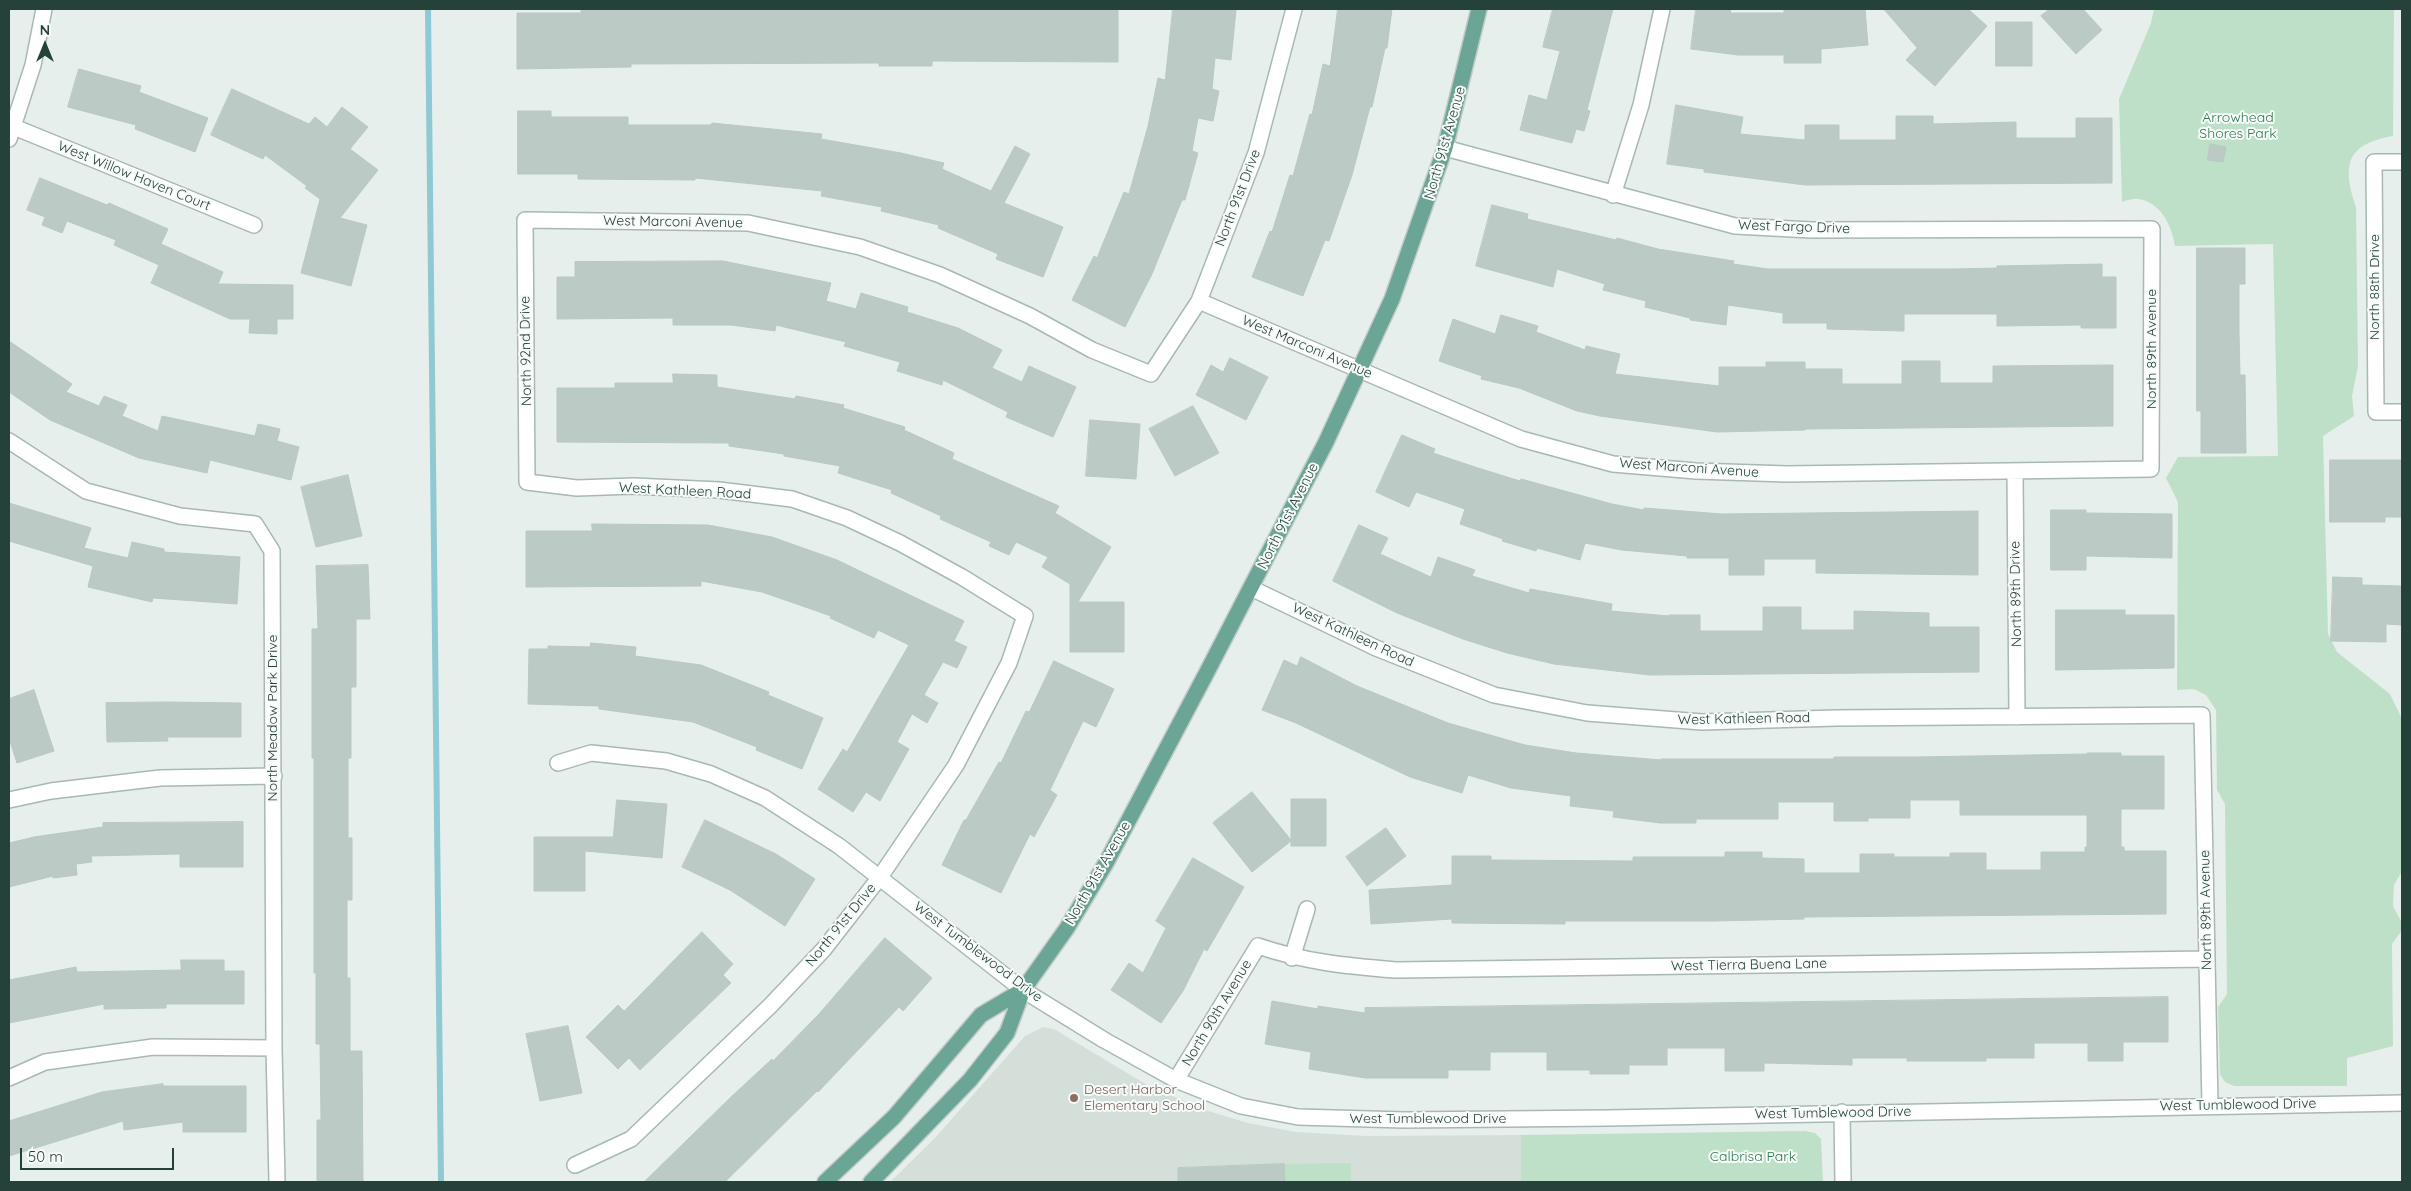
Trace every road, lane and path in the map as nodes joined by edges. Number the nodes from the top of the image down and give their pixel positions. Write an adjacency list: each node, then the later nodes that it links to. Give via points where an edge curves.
1 (44, 9): 5 (street, via 33,65)
2 (1294, 9): 12 (street, North 91st Drive, via 1256,153)
3 (1479, 9): 6 (main road, North 91st Avenue)
4 (1662, 9): 8 (street, via 1641,105)
5 (11, 133): 10 (street, West Willow Haven Court)
6 (1445, 148): 8 (street, West Fargo Drive); 13 (main road, North 91st Avenue, via 1392,299)
7 (2402, 162): 15 (street, North 88th Drive, via 2374,162 2376,412)
8 (1612, 195): 11 (street, West Fargo Drive, via 1735,226 1811,230)
9 (525, 220): 14 (street, West Marconi Avenue, via 748,223 860,247 940,275 1030,316 1092,350); 19 (street, North 92nd Drive)
10 (254, 225)
11 (2152, 229): 17 (street, North 89th Avenue)
12 (1199, 301): 13 (street, West Marconi Avenue); 14 (street, North 91st Drive)
13 (1360, 370): 18 (street, West Marconi Avenue, via 1521,439 1613,464 1787,474); 20 (main road, North 91st Avenue)
14 (1151, 374)
15 (2402, 412)
16 (9, 441): 25 (street, North Meadow Park Drive, via 86,491 180,516 255,524 272,550)
17 (2151, 469): 18 (street, West Marconi Avenue)
18 (2015, 472): 23 (street, North 89th Drive)
19 (527, 482): 21 (street, West Kathleen Road, via 577,488 634,486 719,490 792,499 847,518 900,543)
20 (1251, 588): 23 (street, West Kathleen Road, via 1376,648 1494,695 1587,713 1702,722); 32 (main road, North 91st Avenue, via 1106,863 1067,928)
21 (1025, 616): 27 (street, North 91st Drive, via 1009,663 956,765)
22 (2202, 715): 23 (street, West Kathleen Road); 31 (street, North 89th Avenue)
23 (2017, 716)
24 (558, 763): 27 (street, West Tumblewood Drive, via 592,753 666,761 711,774 765,798)
25 (274, 776): 26 (street, via 160,778); 33 (street, North Meadow Park Drive)
26 (9, 800)
27 (880, 877): 32 (street, West Tumblewood Drive); 39 (street, North 91st Drive, via 824,949 770,1006 631,1140)
28 (1307, 910): 30 (street)
29 (1258, 946): 30 (street, West Tierra Buena Lane); 35 (street, North 90th Avenue)
30 (1292, 958): 31 (street, West Tierra Buena Lane, via 1396,970)
31 (2207, 959): 37 (street, North 89th Avenue)
32 (1023, 990): 35 (street, West Tumblewood Drive); 41 (main road, North 91st Avenue, via 981,1015 894,1116); 42 (main road, North 91st Avenue, via 1001,1041 970,1080)
33 (274, 1048): 34 (street, via 153,1047 45,1062); 40 (street, North Meadow Park Drive)
34 (9, 1078)
35 (1176, 1080): 38 (street, West Tumblewood Drive, via 1241,1106 1298,1117 1492,1119)
36 (2402, 1103): 37 (street, West Tumblewood Drive)
37 (2210, 1106): 38 (street, West Tumblewood Drive)
38 (1842, 1112): 43 (street)
39 (575, 1165)
40 (277, 1182)
41 (825, 1182)
42 (871, 1182)
43 (1843, 1182)

